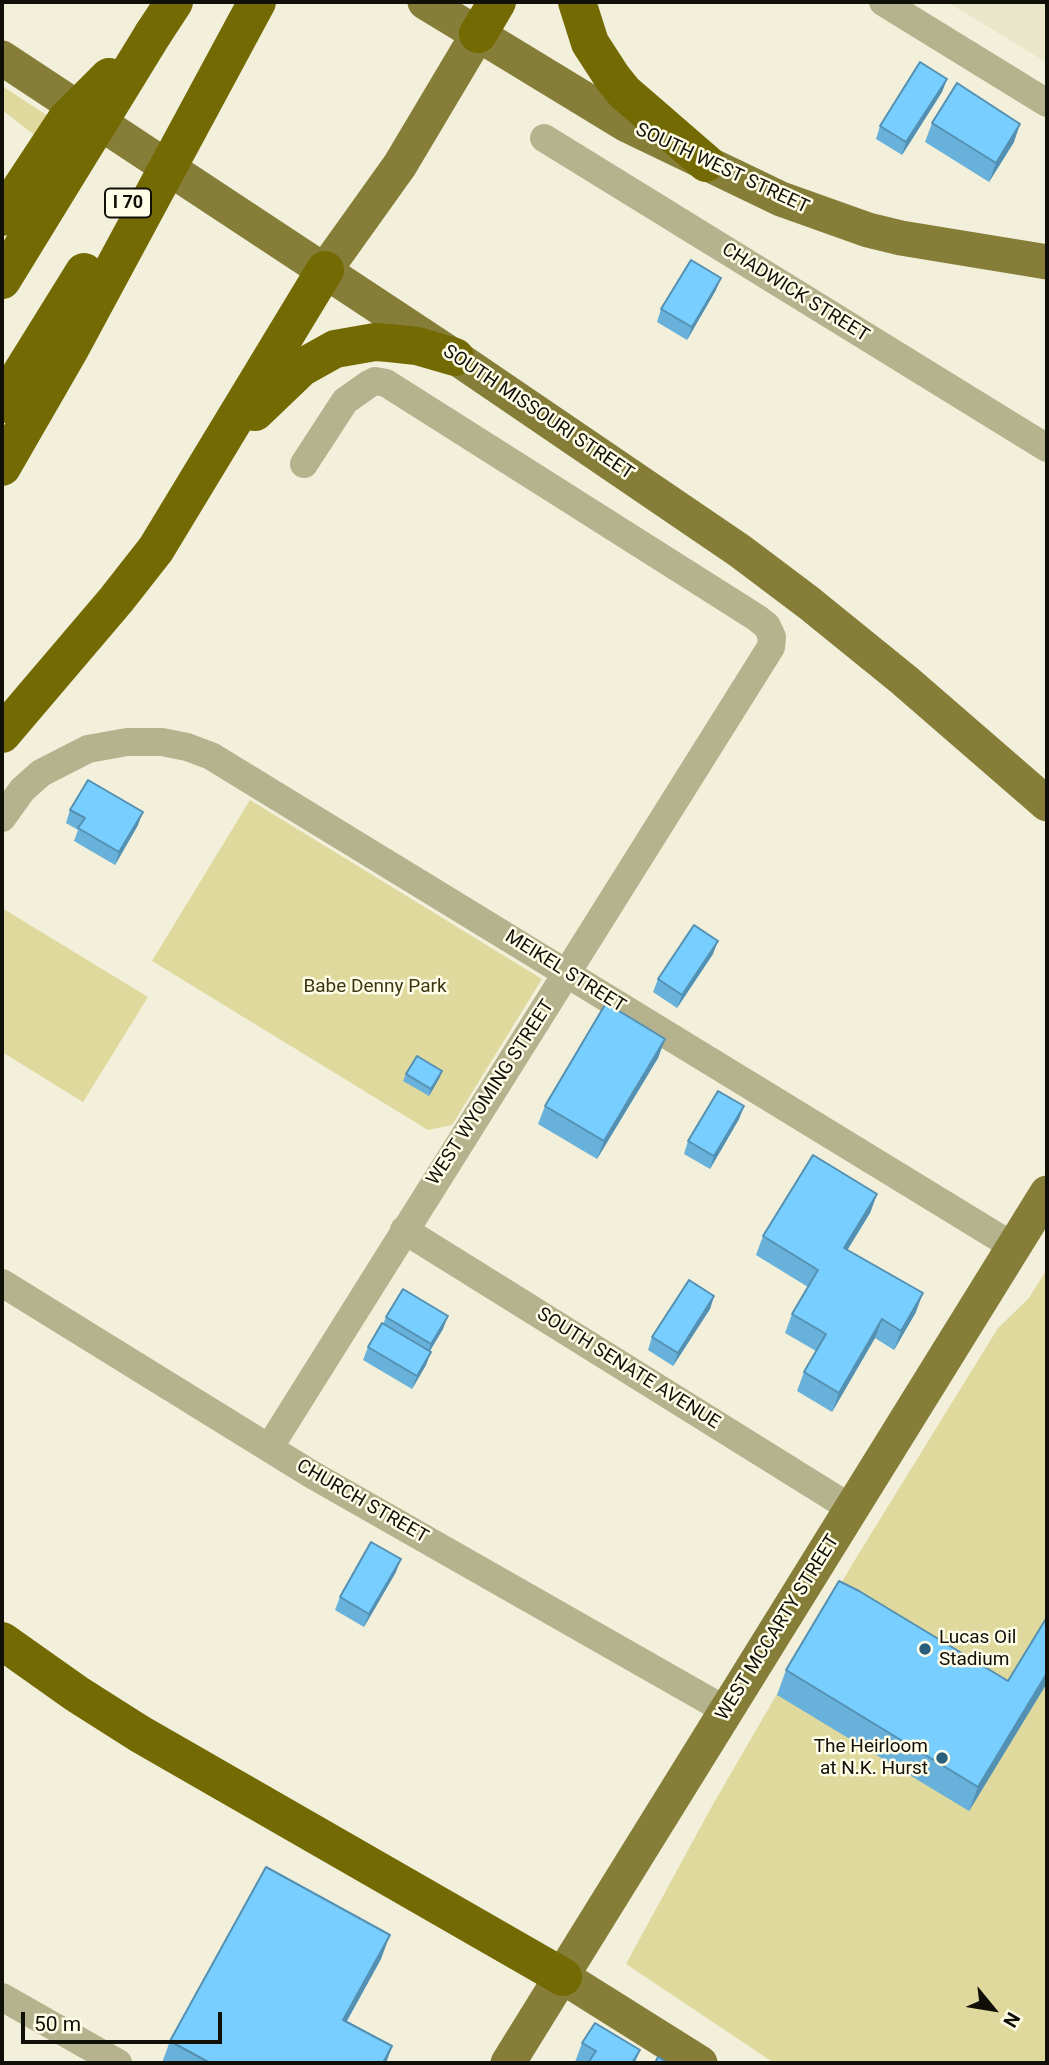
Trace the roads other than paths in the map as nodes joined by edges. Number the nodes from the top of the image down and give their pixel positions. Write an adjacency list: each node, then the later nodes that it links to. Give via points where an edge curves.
1 (174, 2): 7 (highway)
2 (256, 2): 18 (highway, I 70, bridge); 22 (highway, bridge)
3 (425, 2): 8 (main road, SOUTH WEST STREET)
4 (496, 2): 8 (highway)
5 (577, 2): 12 (highway, via 590,43 624,92)
6 (883, 2): 10 (street)
7 (153, 34): 13 (highway, bridge, via 65,120); 16 (highway, bridge)
8 (478, 34): 12 (main road, SOUTH WEST STREET, via 627,125); 15 (main road, via 400,164)
9 (2, 58): 15 (main road, SOUTH MISSOURI STREET)
10 (1047, 103)
11 (544, 138): 19 (street, CHADWICK STREET)
12 (706, 163): 14 (main road, SOUTH WEST STREET, via 780,199 868,230)
13 (2, 217)
14 (1047, 262)
15 (325, 270): 17 (main road, SOUTH MISSOURI STREET); 20 (highway)
16 (2, 280)
17 (455, 357): 20 (highway, via 375,342 335,349 301,368); 24 (main road, SOUTH MISSOURI STREET, via 760,566 904,680)
18 (2, 404)
19 (1047, 448)
20 (213, 453): 23 (highway, via 156,549)
21 (304, 464): 26 (street, WEST WYOMING STREET, via 345,401 369,384 386,383 757,618 769,631 767,656)
22 (2, 467)
23 (2, 734)
24 (1047, 804)
25 (2, 818): 26 (street, MEIKEL STREET, via 41,773 88,749 140,741 187,747 222,761)
26 (568, 973): 28 (street, WEST WYOMING STREET); 29 (street, MEIKEL STREET)
27 (1047, 1193): 29 (main road, WEST MCCARTY STREET)
28 (404, 1230): 31 (street, WEST WYOMING STREET); 32 (street, SOUTH SENATE AVENUE)
29 (1014, 1248): 32 (main road, WEST MCCARTY STREET)
30 (2, 1283): 31 (street, CHURCH STREET)
31 (269, 1448): 34 (street, CHURCH STREET)
32 (852, 1509): 34 (main road, WEST MCCARTY STREET)
33 (2, 1641): 35 (highway, via 140,1734)
34 (727, 1711): 35 (main road, WEST MCCARTY STREET)
35 (563, 1977): 38 (main road, WEST MCCARTY STREET); 39 (main road)
36 (2, 1997): 37 (street)
37 (118, 2063)
38 (509, 2063)
39 (700, 2063)

